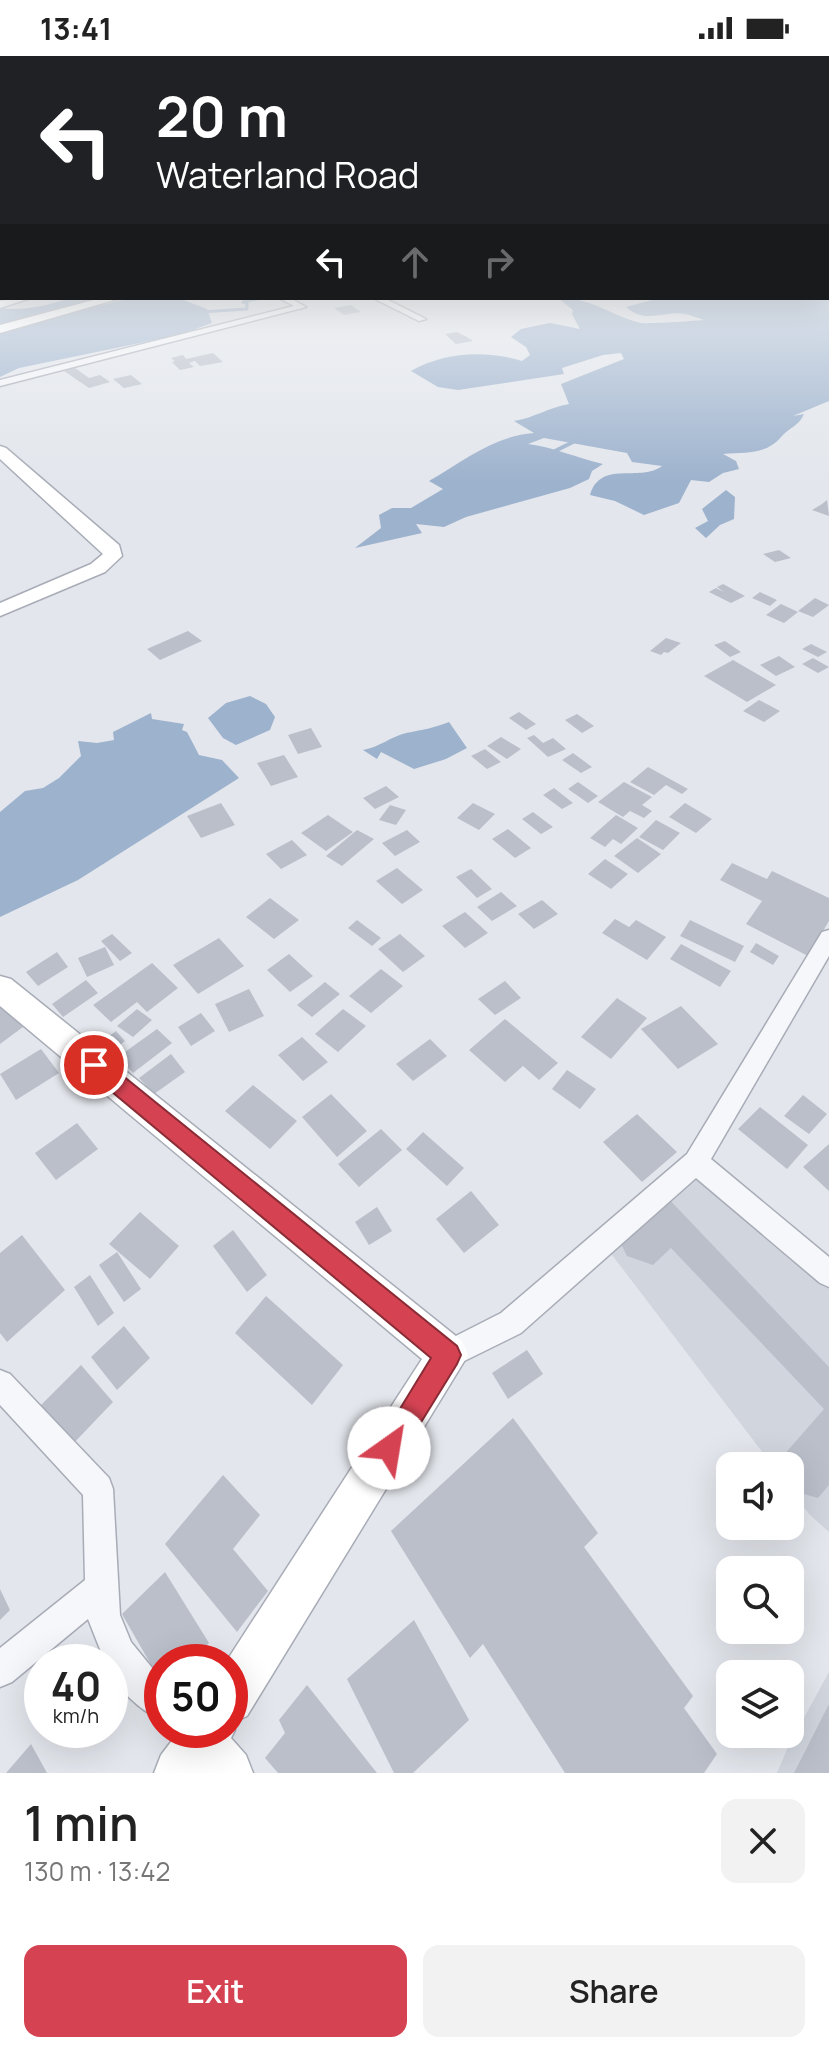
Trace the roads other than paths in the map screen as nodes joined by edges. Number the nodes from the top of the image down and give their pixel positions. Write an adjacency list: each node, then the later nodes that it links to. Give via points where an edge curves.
1 (29, 321): 3 (main road)
2 (246, 321): 4 (street)
3 (0, 329)
4 (0, 383)
5 (0, 451): 6 (main road, via 112,549 113,556 98,568)
6 (0, 610)
7 (829, 938): 9 (street)
8 (0, 988): 11 (main road)
9 (696, 1162): 10 (street); 11 (street, via 511,1323)
10 (829, 1274)
11 (448, 1355): 15 (main road)
12 (0, 1384): 13 (street, via 98,1489)
13 (102, 1587): 14 (street); 16 (street, via 103,1615 119,1654)
14 (0, 1670)
15 (248, 1671)
16 (144, 1687)

